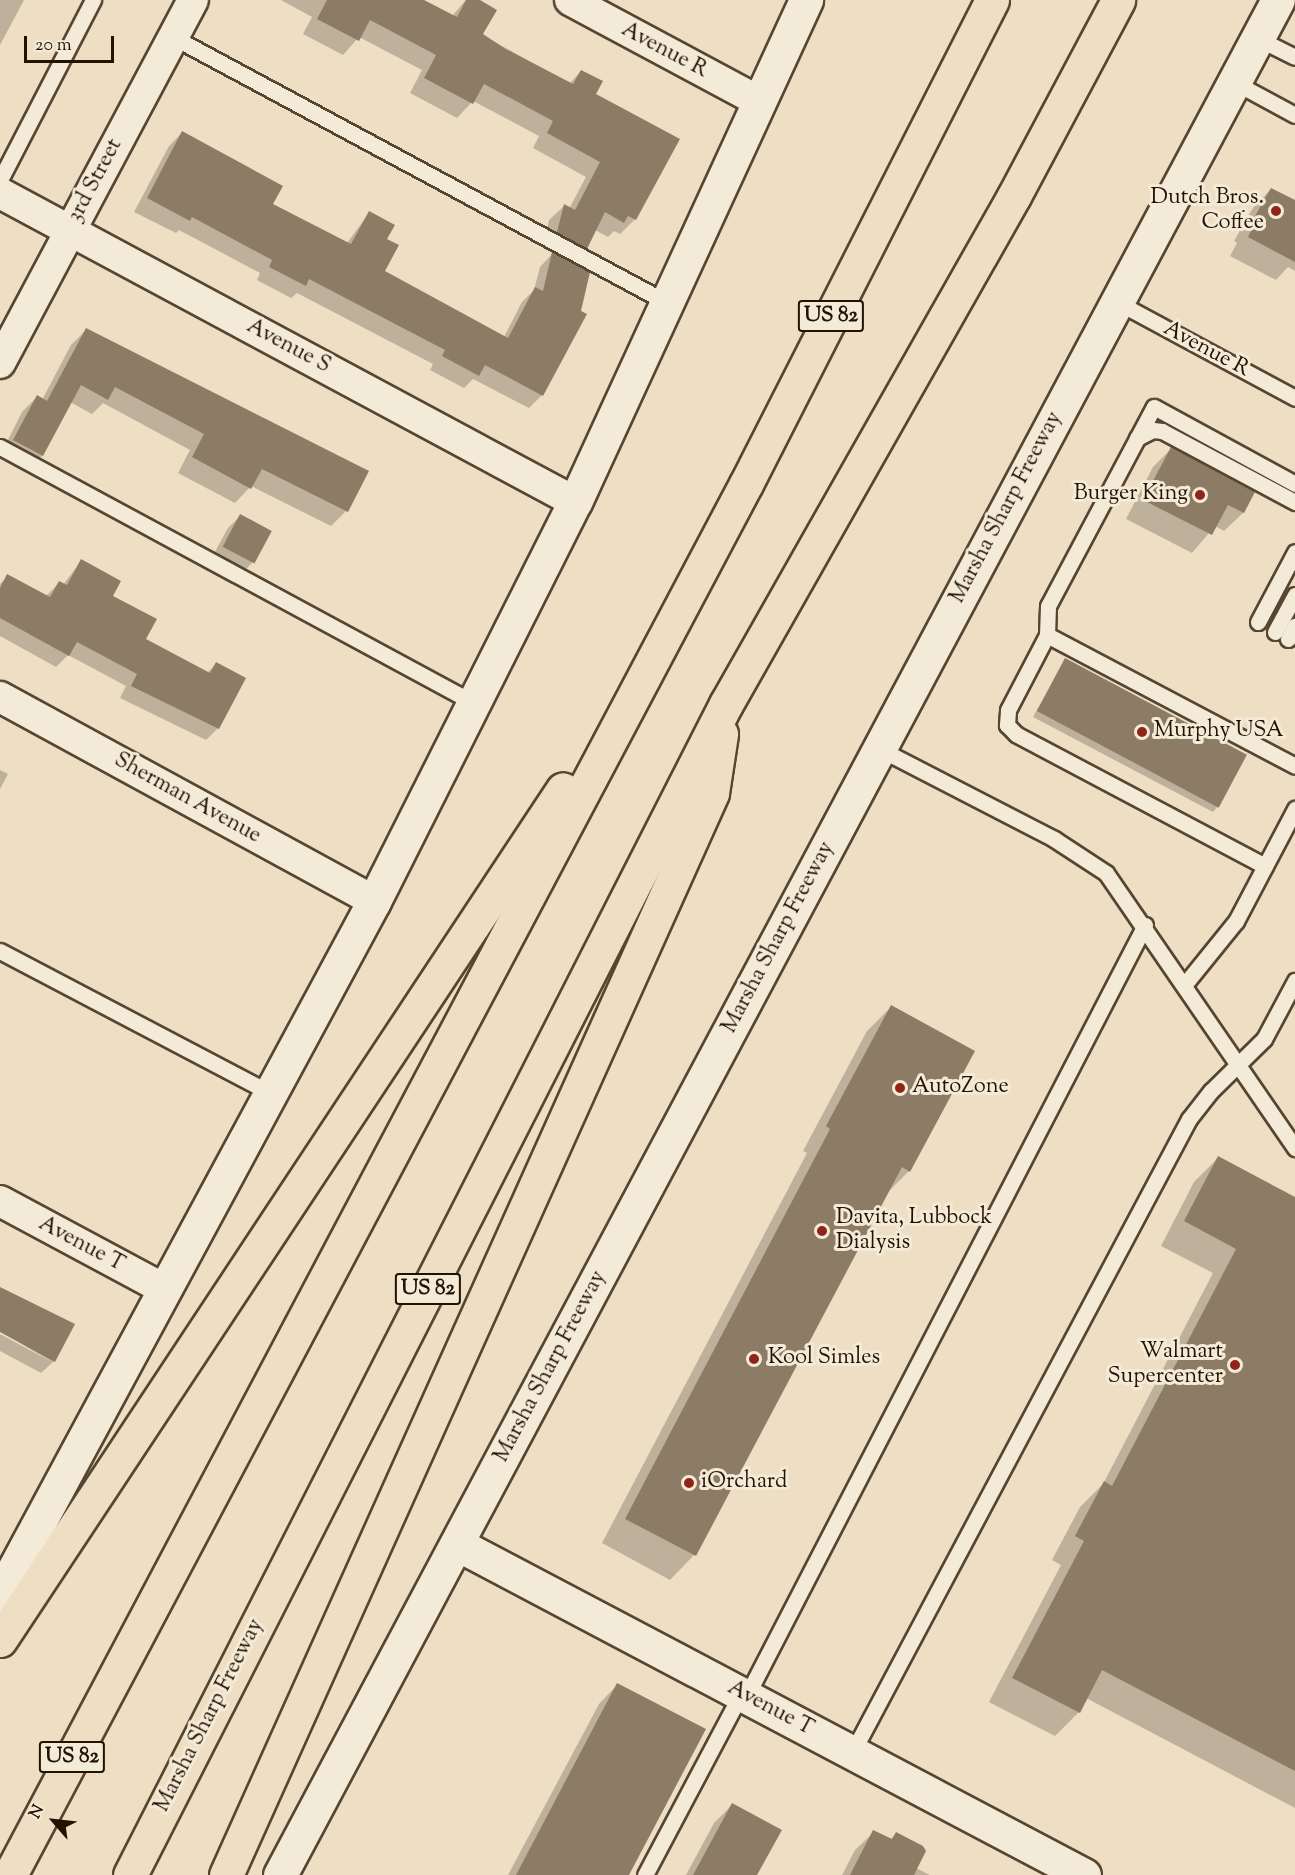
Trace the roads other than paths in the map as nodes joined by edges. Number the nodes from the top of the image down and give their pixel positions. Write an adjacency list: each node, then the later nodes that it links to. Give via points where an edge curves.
1 (93, 0): 16 (lane)
2 (193, 0): 10 (street, 3rd Street)
3 (570, 0): 14 (street, Avenue R)
4 (806, 0): 14 (main road)
5 (992, 0): 32 (highway, US 82)
6 (1118, 0): 18 (highway, Marsha Sharp Freeway / US 82)
7 (1139, 0): 18 (highway)
8 (1254, 0): 11 (main road)
9 (1278, 0): 11 (main road, Marsha Sharp Freeway)
10 (173, 37): 19 (street, 3rd Street); 20 (lane)
11 (1257, 38): 12 (lane); 13 (main road, Marsha Sharp Freeway)
12 (1295, 57)
13 (1234, 82): 15 (lane); 21 (main road, Marsha Sharp Freeway)
14 (758, 101): 20 (main road)
15 (1295, 115)
16 (0, 180)
17 (0, 193): 19 (street, Avenue S)
18 (1014, 196): 37 (highway, Marsha Sharp Freeway / US 82)
19 (70, 230): 22 (street, 3rd Street); 27 (street, Avenue S)
20 (666, 302): 27 (main road)
21 (1117, 302): 23 (lane, Avenue R); 38 (main road, Marsha Sharp Freeway)
22 (0, 363)
23 (1295, 398)
24 (1137, 438): 26 (lane, via 1154,407); 28 (lane, via 1153,430 1162,431); 34 (lane, via 1048,606)
25 (0, 447): 36 (lane)
26 (1295, 483)
27 (575, 502): 36 (main road)
28 (1295, 502)
29 (1295, 552): 31 (lane)
30 (1295, 595): 33 (lane)
31 (1258, 622)
32 (668, 630): 54 (highway); 57 (highway, US 82)
33 (1286, 632)
34 (1047, 635): 39 (lane); 41 (lane, via 1008,710 1007,725 1016,734)
35 (0, 697): 42 (street, Sherman Avenue)
36 (474, 703): 42 (main road)
37 (726, 704): 58 (highway, Marsha Sharp Freeway / US 82); 59 (highway, via 712,793)
38 (879, 748): 43 (lane, via 1094,862 1117,884); 52 (main road, Marsha Sharp Freeway)
39 (1295, 766)
40 (1295, 809): 41 (lane)
41 (1265, 866): 46 (lane, via 1236,921)
42 (374, 901): 48 (main road)
43 (1144, 925): 46 (lane); 55 (lane)
44 (0, 951): 48 (lane)
45 (1295, 981): 47 (lane, via 1264,1039)
46 (1185, 984): 47 (lane)
47 (1239, 1067): 49 (lane); 56 (lane, via 1211,1091 1189,1119)
48 (269, 1092): 51 (main road)
49 (1295, 1148)
50 (0, 1201): 51 (street, Avenue T)
51 (162, 1288): 53 (main road)
52 (457, 1544): 55 (main road, Avenue T); 60 (main road, Marsha Sharp Freeway)
53 (0, 1595)
54 (0, 1640)
55 (743, 1695): 56 (main road, Avenue T); 61 (lane)
56 (852, 1753): 62 (main road, Avenue T)
57 (10, 1875)
58 (130, 1875)
59 (226, 1875)
60 (280, 1875)
61 (645, 1875)
62 (1084, 1875)

